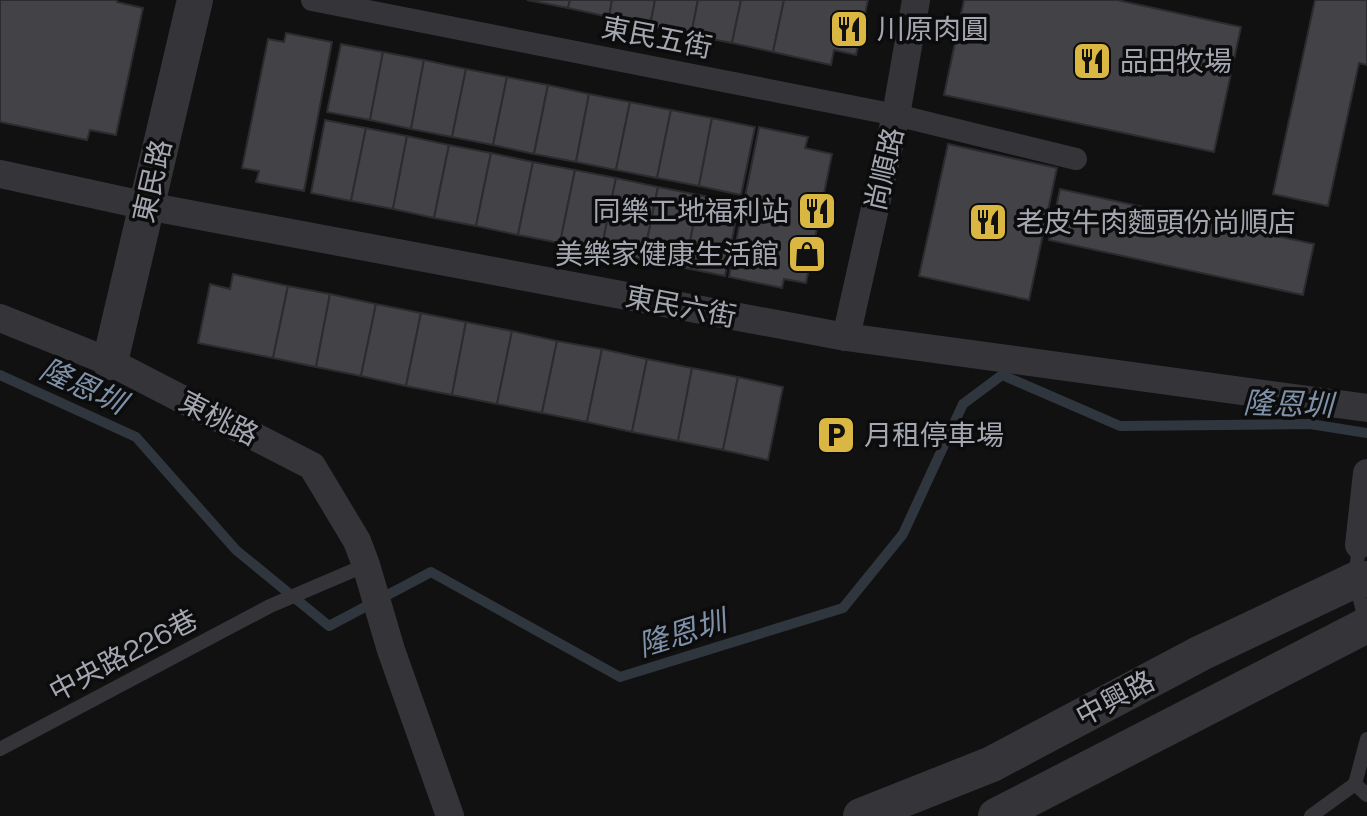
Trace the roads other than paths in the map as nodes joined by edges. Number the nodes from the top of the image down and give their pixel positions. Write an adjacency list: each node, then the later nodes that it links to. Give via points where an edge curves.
1 (195, 0): 7 (street, 東民路)
2 (312, 0): 4 (street, 東民五街)
3 (916, 0): 4 (street, 尚順路)
4 (896, 115): 5 (street, 東民五街); 9 (street, 尚順路)
5 (1076, 159)
6 (0, 174): 7 (street, 東民六街)
7 (147, 206): 9 (street, 東民六街); 10 (street, 東民路)
8 (0, 318): 10 (street, 東桃路)
9 (846, 337): 11 (street, 東民六街)
10 (110, 362): 14 (street, 東桃路, via 312,466 357,541)
11 (1367, 408)
12 (1366, 480): 13 (street)
13 (1360, 568): 15 (lane); 21 (street, 中興路, via 992,764)
14 (369, 576): 17 (lane, 中央路226巷, via 311,588 270,606); 20 (street, 東桃路)
15 (1367, 627): 22 (street, 中興路)
16 (1367, 739): 18 (lane)
17 (0, 749)
18 (1355, 784): 19 (lane); 23 (lane)
19 (1367, 795)
20 (450, 816)
21 (861, 816)
22 (996, 816)
23 (1311, 816)

